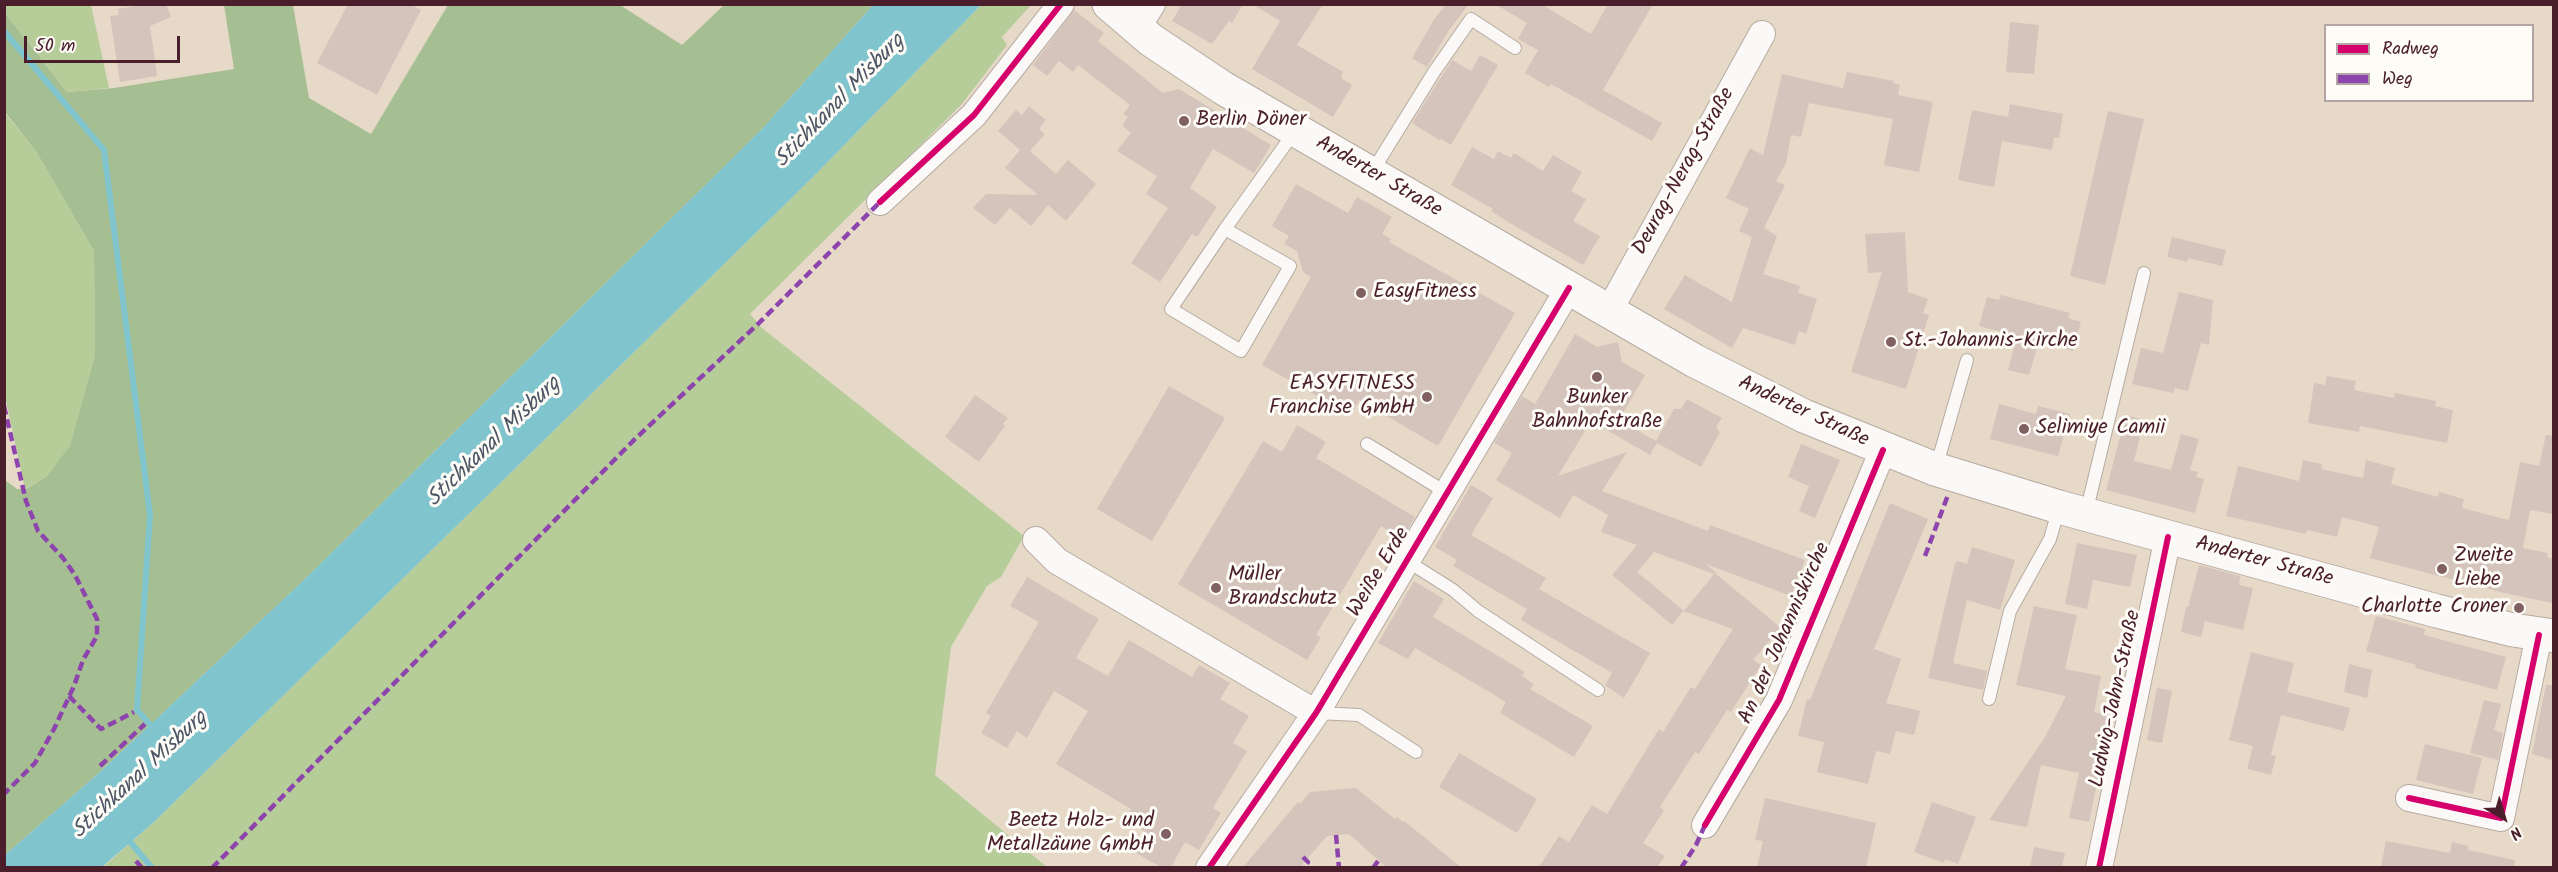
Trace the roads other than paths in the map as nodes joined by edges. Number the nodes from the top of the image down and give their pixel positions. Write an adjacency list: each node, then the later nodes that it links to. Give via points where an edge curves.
1 (1061, 4): 8 (street, via 975,115)
2 (1109, 4): 3 (main road, Anderter Straße)
3 (1145, 16): 6 (main road, Anderter Straße, via 1190,68)
4 (1762, 34): 12 (street, Deurag-Nerag-Straße)
5 (1515, 48): 7 (lane, via 1471,19)
6 (1296, 130): 7 (main road, Anderter Straße); 9 (lane)
7 (1371, 174): 11 (main road, Anderter Straße)
8 (880, 202)
9 (1226, 229): 9 (lane, via 1171,309 1241,351 1290,266)
10 (2144, 273): 18 (lane)
11 (1569, 288): 12 (main road, Anderter Straße); 17 (street, Weiße Erde)
12 (1609, 311): 15 (main road, Anderter Straße, via 1735,383)
13 (1966, 360): 16 (lane)
14 (1367, 444): 17 (lane)
15 (1883, 450): 16 (main road, Anderter Straße); 28 (street, An der Johanniskirche, via 1779,700)
16 (1935, 469): 18 (main road, Anderter Straße)
17 (1447, 493): 21 (street, Weiße Erde)
18 (2072, 510): 19 (main road, Anderter Straße); 24 (lane, via 2050,539 2010,611)
19 (2168, 537): 22 (main road, Anderter Straße, via 2437,611); 30 (street, Ludwig-Jahn-Straße)
20 (1036, 540): 25 (street, via 1067,567)
21 (1407, 561): 23 (lane); 25 (street, Weiße Erde)
22 (2546, 635): 27 (street, Anderter Straße, via 2501,818)
23 (1598, 690)
24 (1989, 699)
25 (1316, 713): 26 (lane, via 1359,715); 29 (street, Weiße Erde)
26 (1416, 752)
27 (2409, 798)
28 (1705, 825)
29 (1209, 867)
30 (2099, 867)

